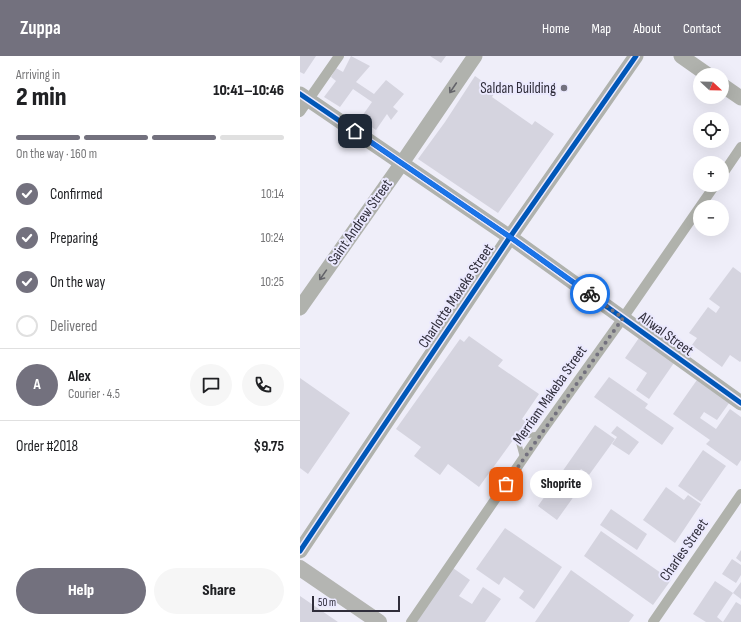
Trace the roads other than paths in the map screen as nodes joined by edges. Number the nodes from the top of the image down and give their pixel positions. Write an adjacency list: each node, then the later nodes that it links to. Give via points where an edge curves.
1 (339, 56): 7 (street)
2 (475, 56): 11 (street, Saint Andrew Street, one-way to 11)
3 (636, 56): 14 (street, Charlotte Maxeke Street)
4 (681, 56): 5 (street)
5 (698, 68)
6 (729, 90): 8 (street)
7 (304, 97): 9 (street); 11 (street, Aliwal Street)
8 (741, 98)
9 (300, 112)
10 (741, 148): 12 (street)
11 (402, 163): 14 (street, Aliwal Street); 15 (street, Saint Andrew Street, one-way to 15)
12 (729, 165)
13 (710, 192): 16 (street, Merriam Makeba Street)
14 (510, 237): 16 (street, Aliwal Street); 21 (street, Charlotte Maxeke Street)
15 (300, 308)
16 (623, 318): 17 (street, Aliwal Street); 18 (street, Merriam Makeba Street)
17 (741, 403)
18 (540, 434): 19 (street, Merriam Makeba Street); 19 (lane, via 516,437)
19 (523, 459): 24 (street, Merriam Makeba Street)
20 (741, 494): 25 (street, Charles Street)
21 (300, 551)
22 (300, 568): 23 (main road)
23 (379, 622)
24 (411, 622)
25 (653, 622)

